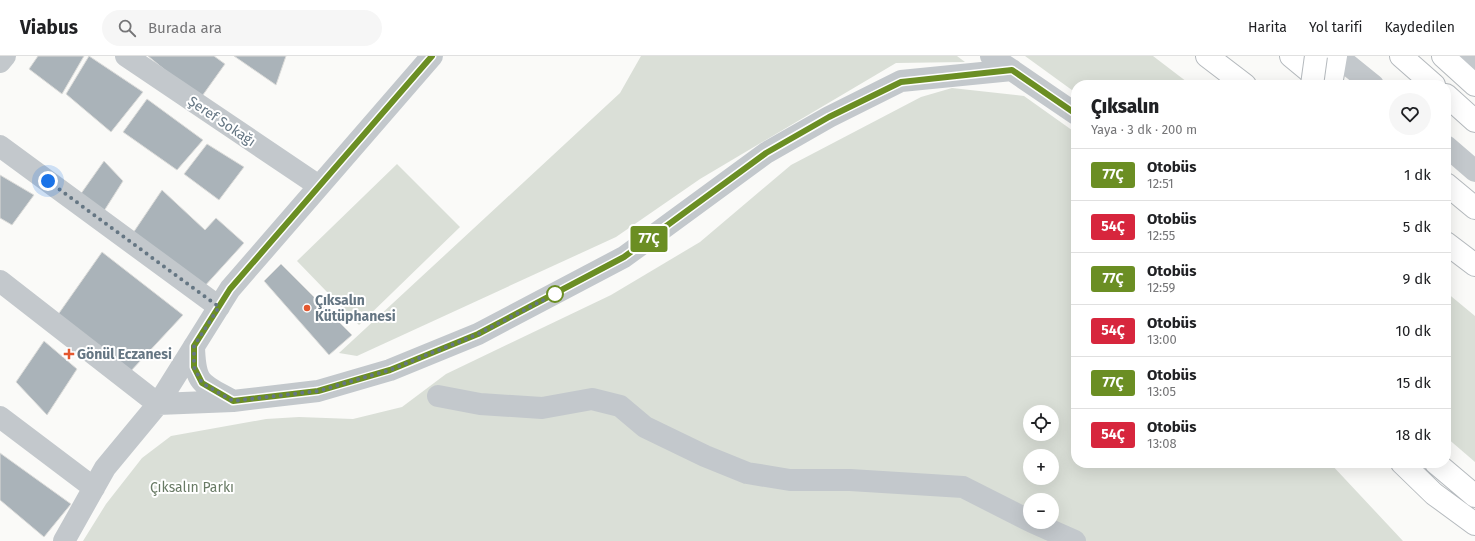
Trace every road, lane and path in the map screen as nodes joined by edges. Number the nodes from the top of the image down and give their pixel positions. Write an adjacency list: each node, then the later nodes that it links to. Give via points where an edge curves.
1 (4, 56): 14 (street)
2 (126, 56): 30 (street, Şeref Sokağı)
3 (970, 56): 16 (street, via 970,60)
4 (991, 56): 15 (street)
5 (1207, 56): 17 (main road)
6 (1291, 56): 19 (main road)
7 (1316, 56): 18 (main road, bridge)
8 (1336, 56): 20 (main road); 21 (street)
9 (1401, 56): 22 (main road)
10 (1443, 56): 23 (main road)
11 (1469, 56): 13 (street)
12 (427, 57): 30 (street)
13 (1475, 61)
14 (0, 62)
15 (1012, 70): 16 (street); 25 (street)
16 (958, 76): 39 (street, via 901,82 829,117 766,153 624,257 478,334 390,370 318,391)
17 (1238, 80)
18 (1313, 80)
19 (1320, 80)
20 (1332, 80)
21 (1367, 80)
22 (1428, 80)
23 (1475, 85)
24 (1451, 99): 26 (main road)
25 (1071, 111)
26 (1475, 121)
27 (0, 146): 36 (street)
28 (1451, 150): 29 (street)
29 (1475, 171)
30 (319, 186): 36 (street, via 230,289)
31 (1451, 188): 32 (main road)
32 (1475, 208)
33 (1451, 247): 34 (main road)
34 (1475, 265)
35 (0, 281): 40 (street)
36 (219, 307): 37 (street)
37 (194, 346): 39 (street, via 194,367 202,383); 40 (street)
38 (438, 396): 46 (street, via 480,404 542,408 592,399 620,406 644,427 746,473 790,480 850,480 963,488)
39 (233, 401): 40 (street)
40 (158, 404): 44 (street, via 105,468)
41 (0, 418): 44 (street)
42 (1407, 468): 47 (main road, via 1434,494)
43 (1442, 468): 45 (main road)
44 (94, 488): 49 (street)
45 (1475, 496)
46 (1023, 520)
47 (1475, 524)
48 (1040, 529): 50 (street)
49 (64, 541)
50 (1075, 541)

